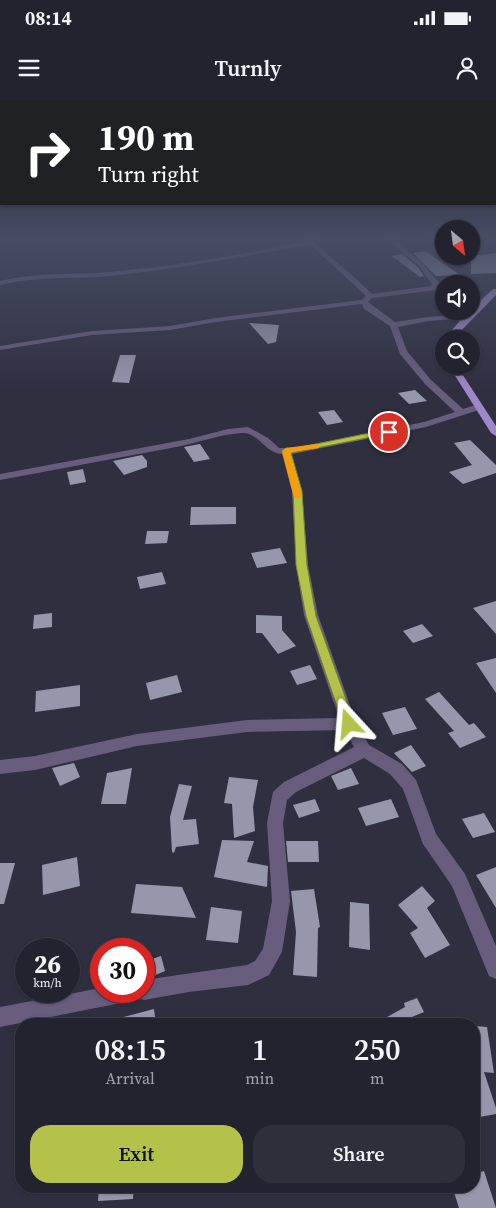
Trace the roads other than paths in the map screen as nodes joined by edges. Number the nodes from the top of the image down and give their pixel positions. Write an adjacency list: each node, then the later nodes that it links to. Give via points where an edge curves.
1 (359, 288): 4 (street)
2 (433, 288): 4 (street, via 392,292)
3 (496, 292): 5 (main road)
4 (367, 299): 8 (street, via 367,307); 10 (street, via 170,328 92,333)
5 (480, 306)
6 (435, 318): 8 (street)
7 (465, 320): 9 (main road)
8 (394, 325): 13 (street, via 403,352 428,382)
9 (456, 330)
10 (0, 348)
11 (459, 375): 12 (main road)
12 (479, 407): 13 (street); 14 (main road)
13 (462, 413): 15 (street, via 426,424)
14 (496, 434)
15 (286, 451): 16 (street, via 276,451 248,430); 17 (street, via 297,491 302,565 311,616)
16 (0, 477)
17 (349, 724): 18 (street); 19 (street, via 247,726 137,740 35,763)
18 (364, 750): 20 (street, via 396,769 410,785 428,838 459,880); 21 (street, via 290,787 279,797 275,823 281,901 272,952 262,968 248,975)
19 (0, 767)
20 (496, 969)
21 (155, 988)
22 (90, 1000): 23 (street)
23 (0, 1017)

